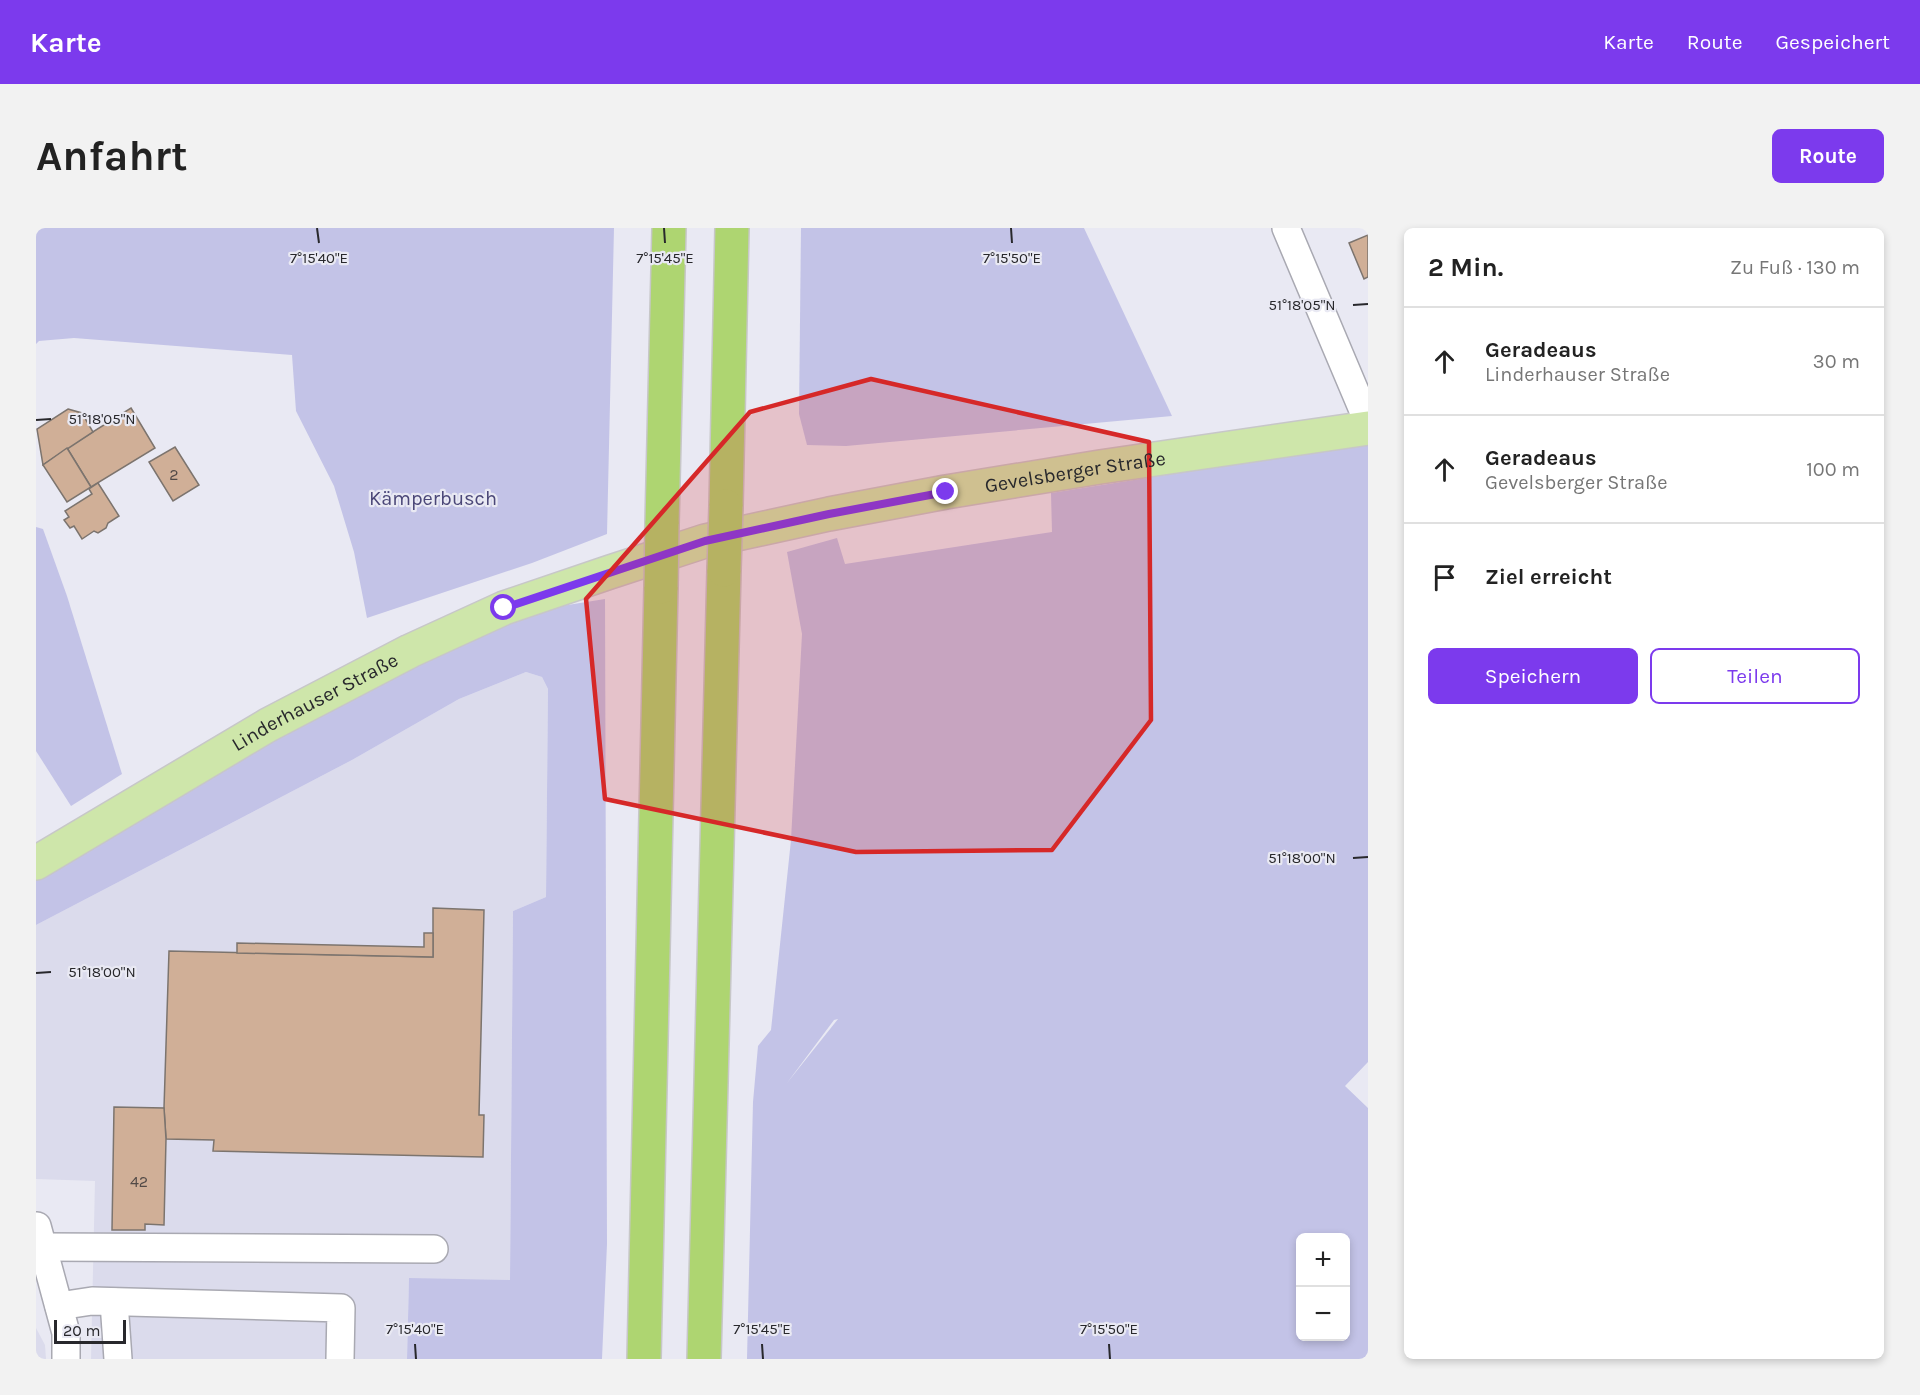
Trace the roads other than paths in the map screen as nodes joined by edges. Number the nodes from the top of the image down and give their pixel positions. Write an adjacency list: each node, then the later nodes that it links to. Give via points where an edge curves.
1 (669, 228): 15 (highway, bridge)
2 (732, 228): 16 (highway, bridge)
3 (1286, 228): 4 (street)
4 (1368, 422)
5 (1368, 428): 6 (main road, Gevelsberger Straße, via 946,492 705,541)
6 (610, 572): 7 (main road, Linderhauser Straße, via 504,608 410,651 268,724)
7 (36, 863)
8 (40, 1248): 9 (street); 11 (street)
9 (434, 1249)
10 (114, 1302): 11 (street); 13 (street); 14 (street, via 341,1308)
11 (59, 1306): 12 (street, via 66,1333)
12 (66, 1359)
13 (118, 1359)
14 (340, 1359)
15 (644, 1359)
16 (704, 1359)

